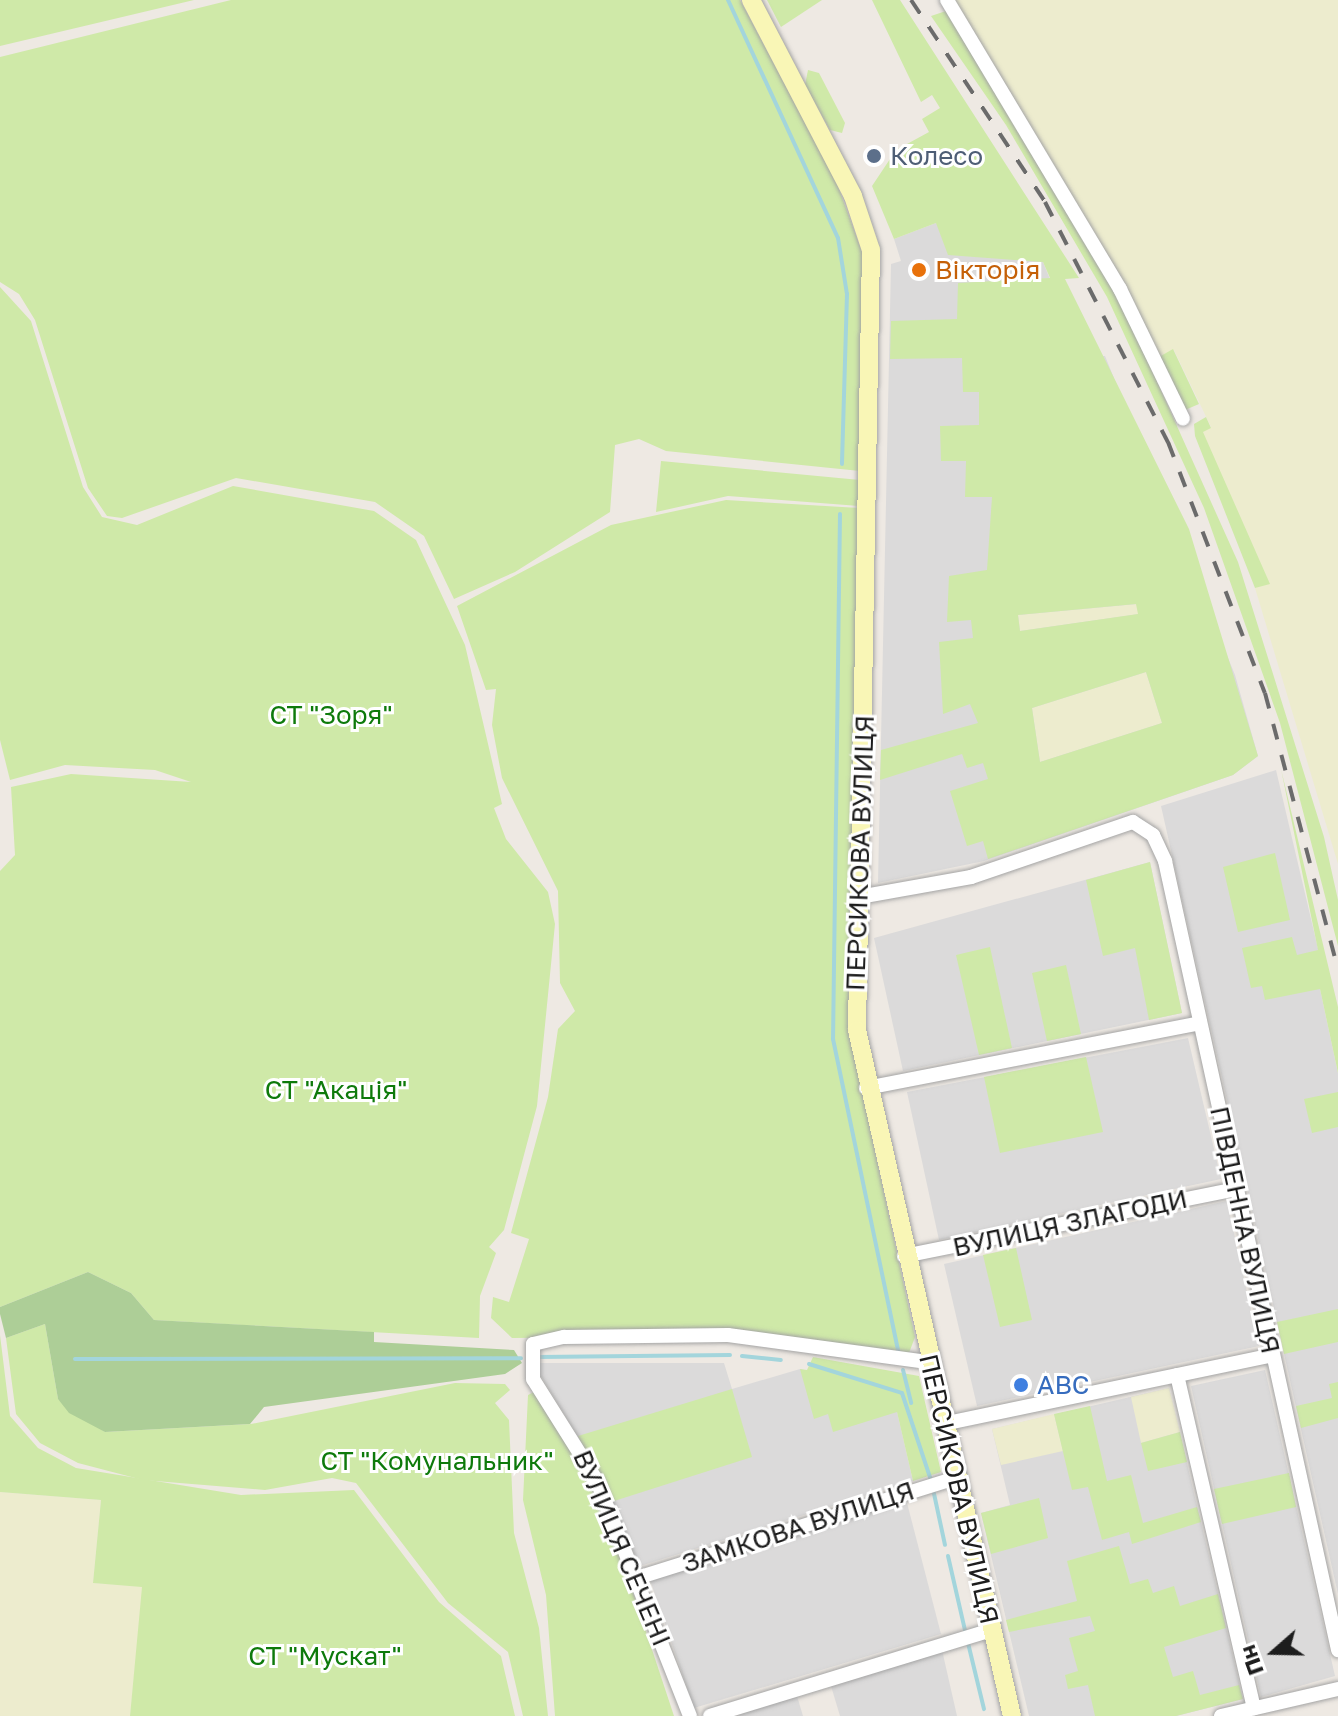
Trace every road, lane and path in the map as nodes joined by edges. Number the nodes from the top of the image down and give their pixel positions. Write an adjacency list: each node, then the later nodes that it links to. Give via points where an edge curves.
1 (751, 0): 4 (main road, ПЕРСИКОВА ВУЛИЦЯ, via 853,196 874,272)
2 (947, 0): 3 (street, via 1120,289)
3 (1183, 419)
4 (859, 897): 5 (street, ПІВДЕННА ВУЛИЦЯ, via 971,877 1133,822 1153,835 1165,861); 6 (main road, ПЕРСИКОВА ВУЛИЦЯ, via 856,1012)
5 (1200, 1023): 6 (street); 7 (street, ПІВДЕННА ВУЛИЦЯ)
6 (866, 1088): 8 (main road, ПЕРСИКОВА ВУЛИЦЯ)
7 (1236, 1189): 8 (street, ВУЛИЦЯ ЗЛАГОДИ); 9 (street, ПІВДЕННА ВУЛИЦЯ)
8 (904, 1256): 10 (main road, ПЕРСИКОВА ВУЛИЦЯ)
9 (1272, 1355): 11 (street); 16 (street, ПІВДЕННА ВУЛИЦЯ)
10 (929, 1362): 12 (main road, ПЕРСИКОВА ВУЛИЦЯ); 14 (street, ВУЛИЦЯ СЕЧЕНІ, via 728,1335 564,1337 533,1344 533,1379 585,1456)
11 (1177, 1375): 12 (street); 18 (street)
12 (943, 1424): 13 (main road, ПЕРСИКОВА ВУЛИЦЯ)
13 (956, 1478): 14 (street, ЗАМКОВА ВУЛИЦЯ); 15 (main road, ПЕРСИКОВА ВУЛИЦЯ)
14 (640, 1577): 19 (street, ВУЛИЦЯ СЕЧЕНІ)
15 (992, 1630): 20 (street); 21 (main road, ПЕРСИКОВА ВУЛИЦЯ)
16 (1338, 1650)
17 (1338, 1689): 18 (street)
18 (1254, 1708): 22 (street)
19 (690, 1716)
20 (710, 1716)
21 (1012, 1716)
22 (1221, 1716)

